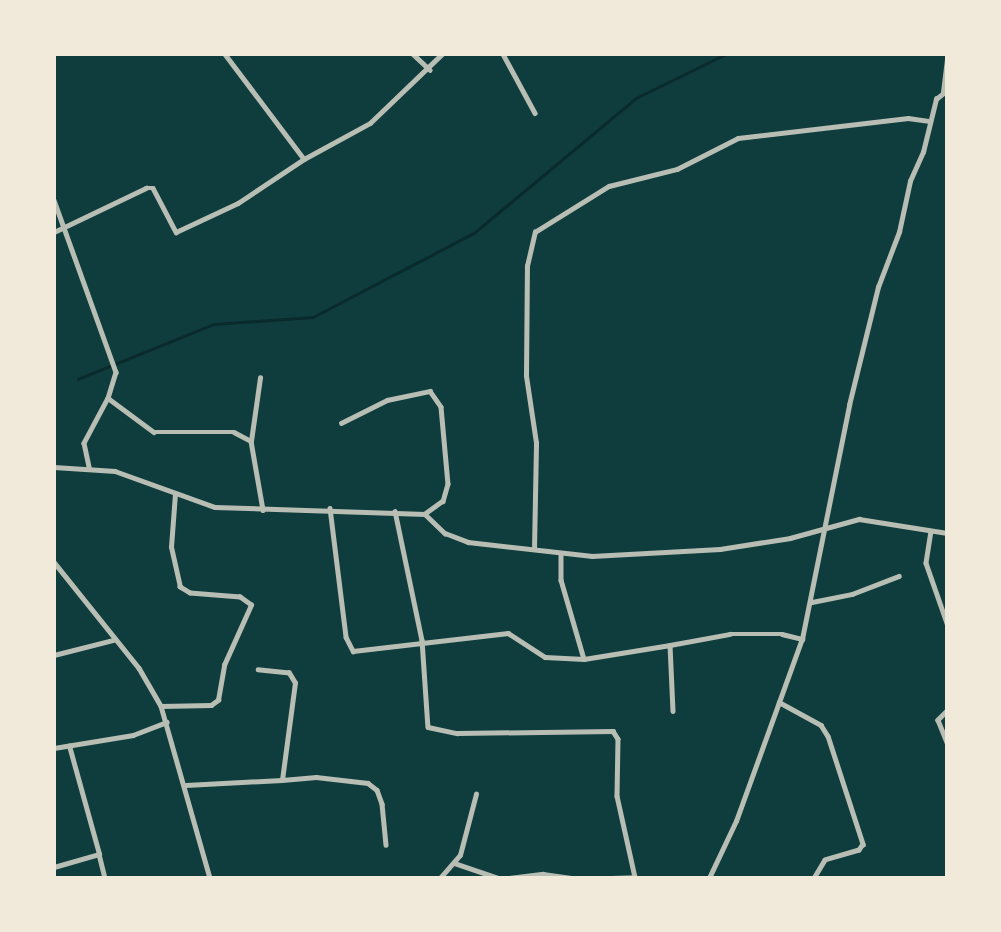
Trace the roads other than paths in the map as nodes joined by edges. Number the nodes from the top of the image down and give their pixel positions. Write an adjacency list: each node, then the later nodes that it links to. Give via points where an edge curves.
1 (225, 54): 10 (street)
2 (412, 54): 6 (street)
3 (442, 54): 6 (street)
4 (502, 54): 8 (street)
5 (947, 58): 7 (street)
6 (430, 70): 10 (street, via 370,123)
7 (945, 93): 9 (street, via 936,99)
8 (535, 113)
9 (930, 121): 25 (street, via 869,324); 28 (street, via 908,118 738,138 677,169 609,186 536,232 527,267 526,376 536,443)
10 (304, 159): 12 (street, via 238,203 176,232 153,188)
11 (54, 200): 12 (street)
12 (65, 227): 13 (street); 15 (street, via 116,372)
13 (54, 232)
14 (260, 378): 17 (street)
15 (108, 398): 17 (street, via 154,432 234,432); 19 (street, via 85,443)
16 (341, 423): 24 (street, via 387,400 430,391 441,407 447,484 443,501)
17 (251, 441): 22 (street)
18 (54, 467): 19 (street)
19 (89, 467): 20 (street, via 130,475)
20 (175, 494): 22 (street, via 215,507); 42 (street, via 171,547 180,587 190,593 240,597 251,605 224,665 218,700 211,705)
21 (330, 508): 22 (street); 23 (street); 36 (street, via 349,647 358,653)
22 (263, 510)
23 (395, 511): 24 (street); 36 (street)
24 (425, 514): 28 (street, via 451,536 500,548)
25 (826, 527): 26 (street, via 859,519); 29 (street, via 720,549 613,556); 32 (street)
26 (931, 531): 27 (street); 33 (street, via 926,563)
27 (947, 533)
28 (534, 550): 29 (street)
29 (561, 553): 39 (street, via 561,580)
30 (54, 562): 35 (street)
31 (899, 576): 32 (street, via 852,594)
32 (812, 602): 34 (street)
33 (947, 623)
34 (802, 639): 37 (street, via 782,634 730,634); 41 (street)
35 (113, 640): 38 (street); 42 (street, via 139,668)
36 (422, 640): 39 (street, via 508,633 545,657); 56 (street, via 428,727 457,733 613,731 618,739 617,796)
37 (670, 645): 39 (street); 43 (street)
38 (54, 655)
39 (584, 659)
40 (257, 670): 49 (street, via 289,673 295,683)
41 (779, 702): 64 (street, via 736,821); 65 (street, via 821,725 828,736 863,844 859,850 825,860)
42 (161, 706): 45 (street)
43 (673, 711)
44 (947, 711): 46 (street, via 938,720)
45 (167, 722): 47 (street, via 133,735); 50 (street)
46 (947, 742)
47 (69, 746): 48 (street); 53 (street)
48 (54, 748)
49 (282, 780): 50 (street); 52 (street, via 316,777 368,783 377,790 382,804)
50 (186, 785): 58 (street)
51 (476, 794): 54 (street, via 472,824)
52 (386, 845)
53 (99, 854): 55 (street); 57 (street)
54 (454, 863): 59 (street); 60 (street)
55 (54, 867)
56 (635, 877): 63 (street)
57 (105, 878)
58 (210, 878)
59 (440, 878)
60 (498, 878)
61 (509, 878): 62 (street)
62 (573, 878)
63 (611, 878)
64 (709, 878)
65 (814, 878)

